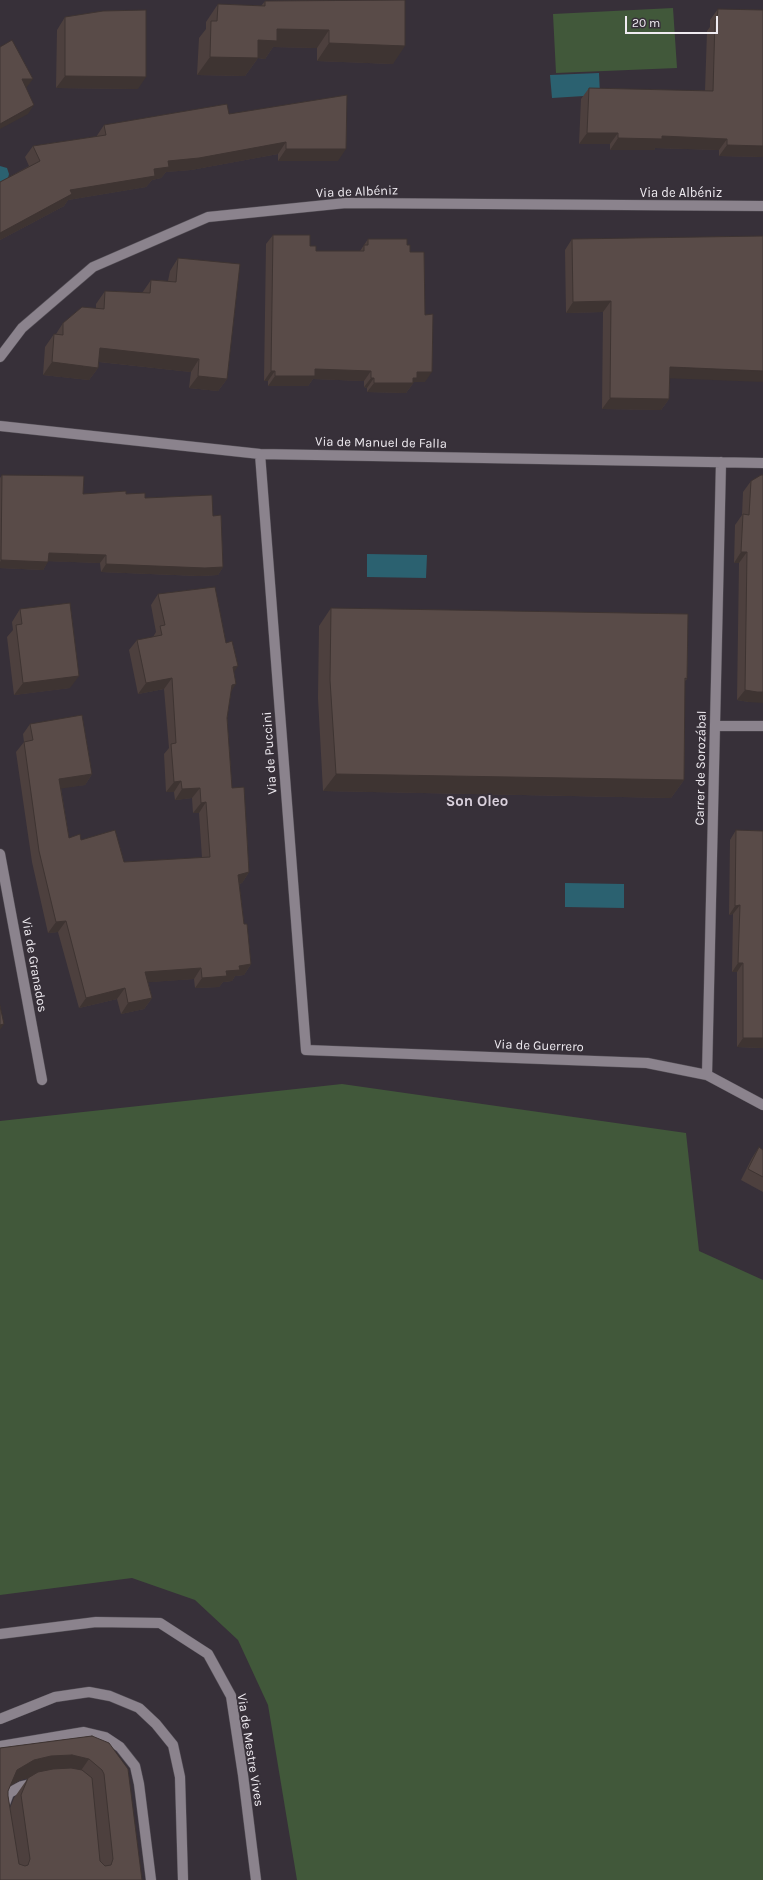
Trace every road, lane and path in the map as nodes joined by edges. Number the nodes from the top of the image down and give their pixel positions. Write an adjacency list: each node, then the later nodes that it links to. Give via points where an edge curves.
1 (763, 206): 2 (street, Via de Albéniz, via 346,203 208,217 93,267 22,328)
2 (0, 357)
3 (0, 426): 4 (street, Via de Manuel de Falla)
4 (260, 454): 5 (street, Via de Manuel de Falla); 10 (street, Via de Puccini)
5 (721, 462): 6 (street, Via de Manuel de Falla); 7 (street, Carrer de Sorozábal)
6 (763, 463)
7 (715, 726): 8 (street); 11 (street, Carrer de Sorozábal)
8 (763, 726)
9 (0, 854): 12 (street, Via de Granados)
10 (306, 1050): 11 (street, Via de Guerrero, via 646,1064)
11 (708, 1075): 13 (street, Via de Guerrero)
12 (42, 1080)
13 (763, 1105)
14 (0, 1634): 21 (street, Via de Mestre Vives, via 96,1622 160,1623 208,1654 231,1696)
15 (0, 1719): 20 (street, via 55,1696 89,1692 110,1696 139,1708 173,1745 180,1777)
16 (0, 1746): 19 (street, via 84,1732 105,1736 120,1747 135,1766)
17 (45, 1782): 18 (street, via 22,1786 9,1793)
18 (1, 1817)
19 (151, 1880)
20 (183, 1880)
21 (256, 1880)

